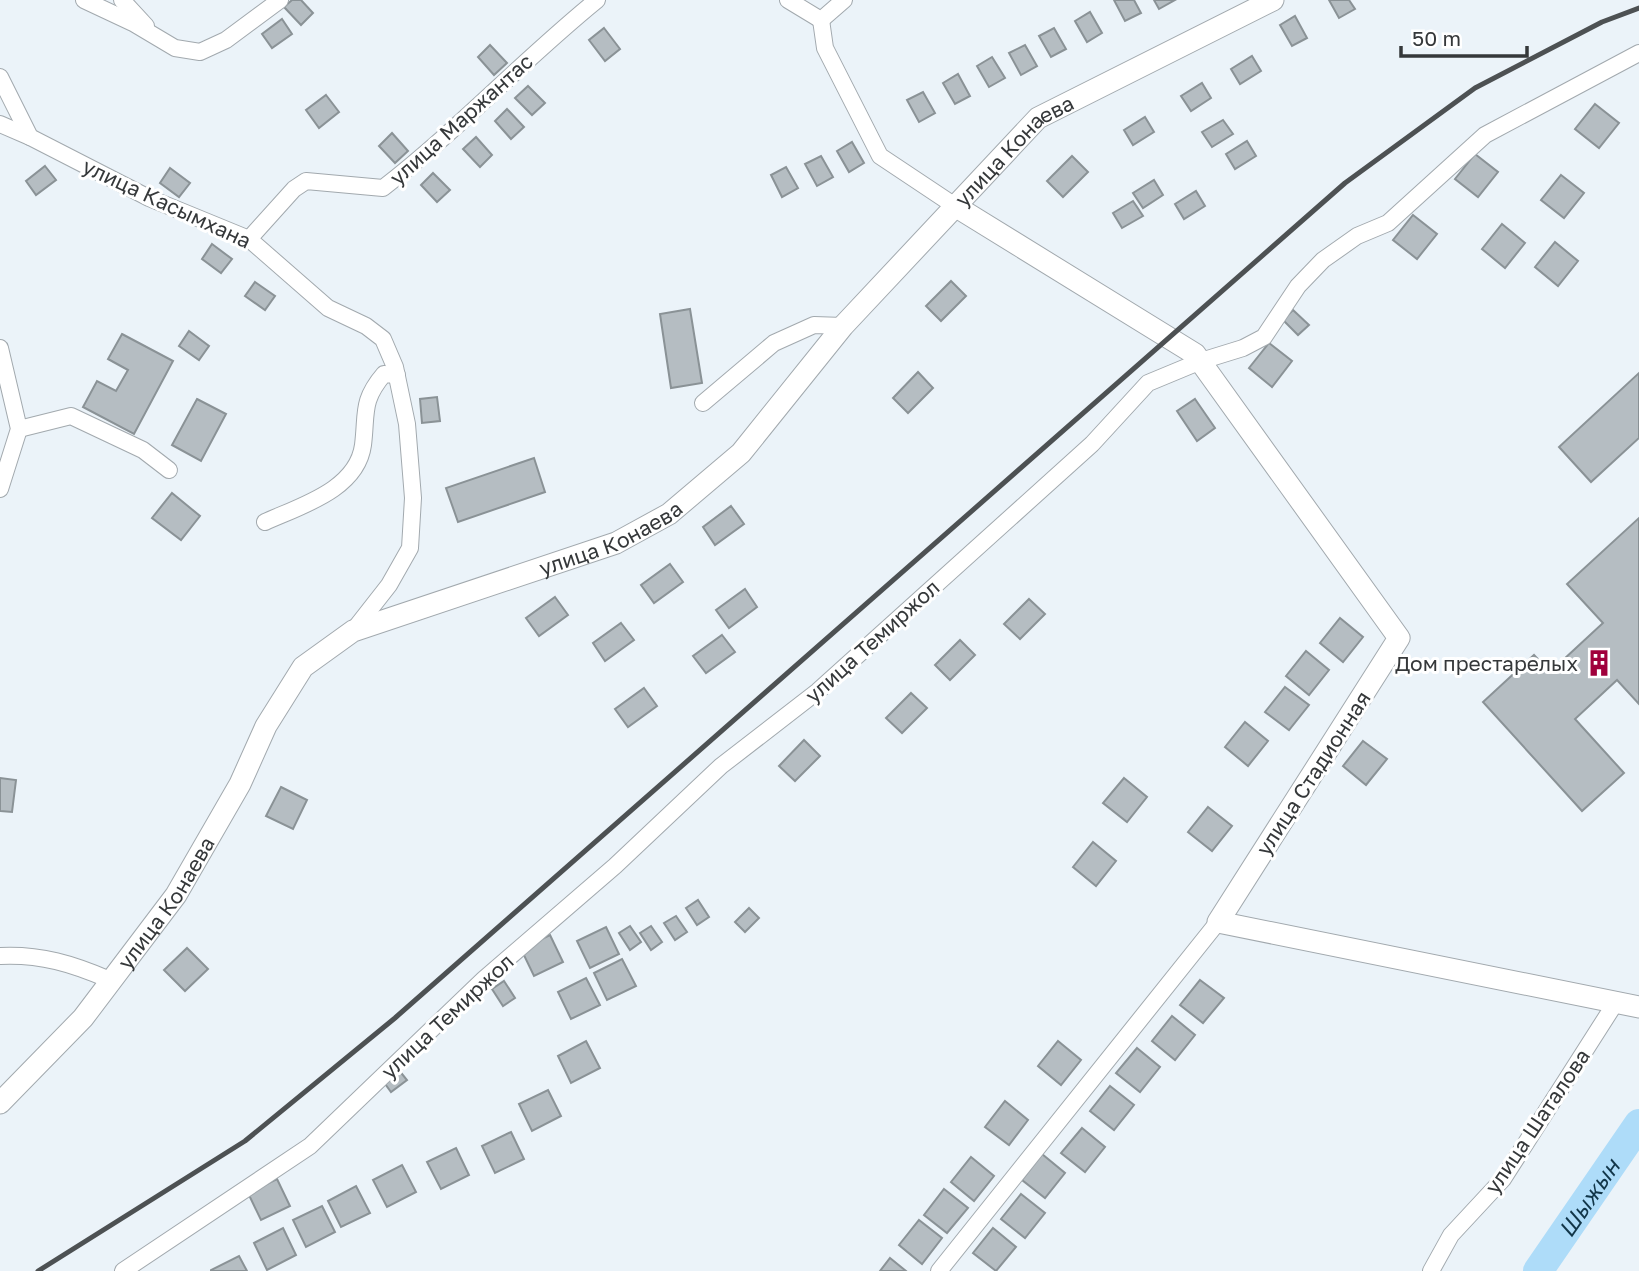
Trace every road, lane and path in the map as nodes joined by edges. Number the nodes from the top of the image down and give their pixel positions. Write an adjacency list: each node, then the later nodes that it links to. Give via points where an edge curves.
1 (84, 0): 9 (street)
2 (122, 0): 9 (street)
3 (280, 0): 9 (street, via 226,40 200,52 175,48)
4 (597, 0): 15 (street, улица Маржантас, via 526,60 446,138 383,188 306,181 287,195)
5 (788, 0): 8 (street)
6 (844, 0): 8 (street)
7 (1273, 0): 14 (street, улица Конаева, via 1038,118)
8 (821, 20): 14 (street, via 825,48 880,156)
9 (158, 38)
10 (1639, 53): 18 (street, улица Темиржол, via 1485,135 1388,223 1357,236 1323,260 1298,286 1264,337)
11 (0, 77): 13 (street)
12 (0, 124): 13 (street, улица Касымхана)
13 (30, 137): 15 (street, улица Касымхана, via 149,198)
14 (955, 206): 16 (street, улица Конаева); 18 (street, улица Стадионная)
15 (249, 239): 19 (street, улица Касымхана, via 328,308 383,339)
16 (843, 326): 20 (street, via 814,325 774,343); 25 (street, улица Конаева, via 741,453 669,514 616,543)
17 (0, 348): 21 (street)
18 (1201, 361): 26 (street, улица Стадионная, via 1399,638); 32 (street, улица Темиржол, via 1148,383 1092,444 818,691 721,766 615,866 484,979 310,1146)
19 (397, 375): 24 (street, via 384,374 369,392 362,449 345,482); 25 (street, улица Касымхана, via 412,486 410,548)
20 (703, 403)
21 (19, 429): 22 (street, via 71,416 144,450); 23 (street)
22 (169, 470)
23 (0, 489)
24 (265, 522)
25 (353, 631): 28 (street, улица Конаева, via 303,667 266,726 240,784 176,895)
26 (1218, 922): 29 (street); 33 (street, улица Стадионная)
27 (0, 956): 28 (street, via 30,954 72,964)
28 (110, 981): 31 (street, улица Конаева, via 83,1018)
29 (1616, 1002): 30 (street); 34 (street, улица Шаталова, via 1503,1180 1451,1234)
30 (1639, 1007)
31 (0, 1103)
32 (123, 1271)
33 (939, 1271)
34 (1431, 1271)

